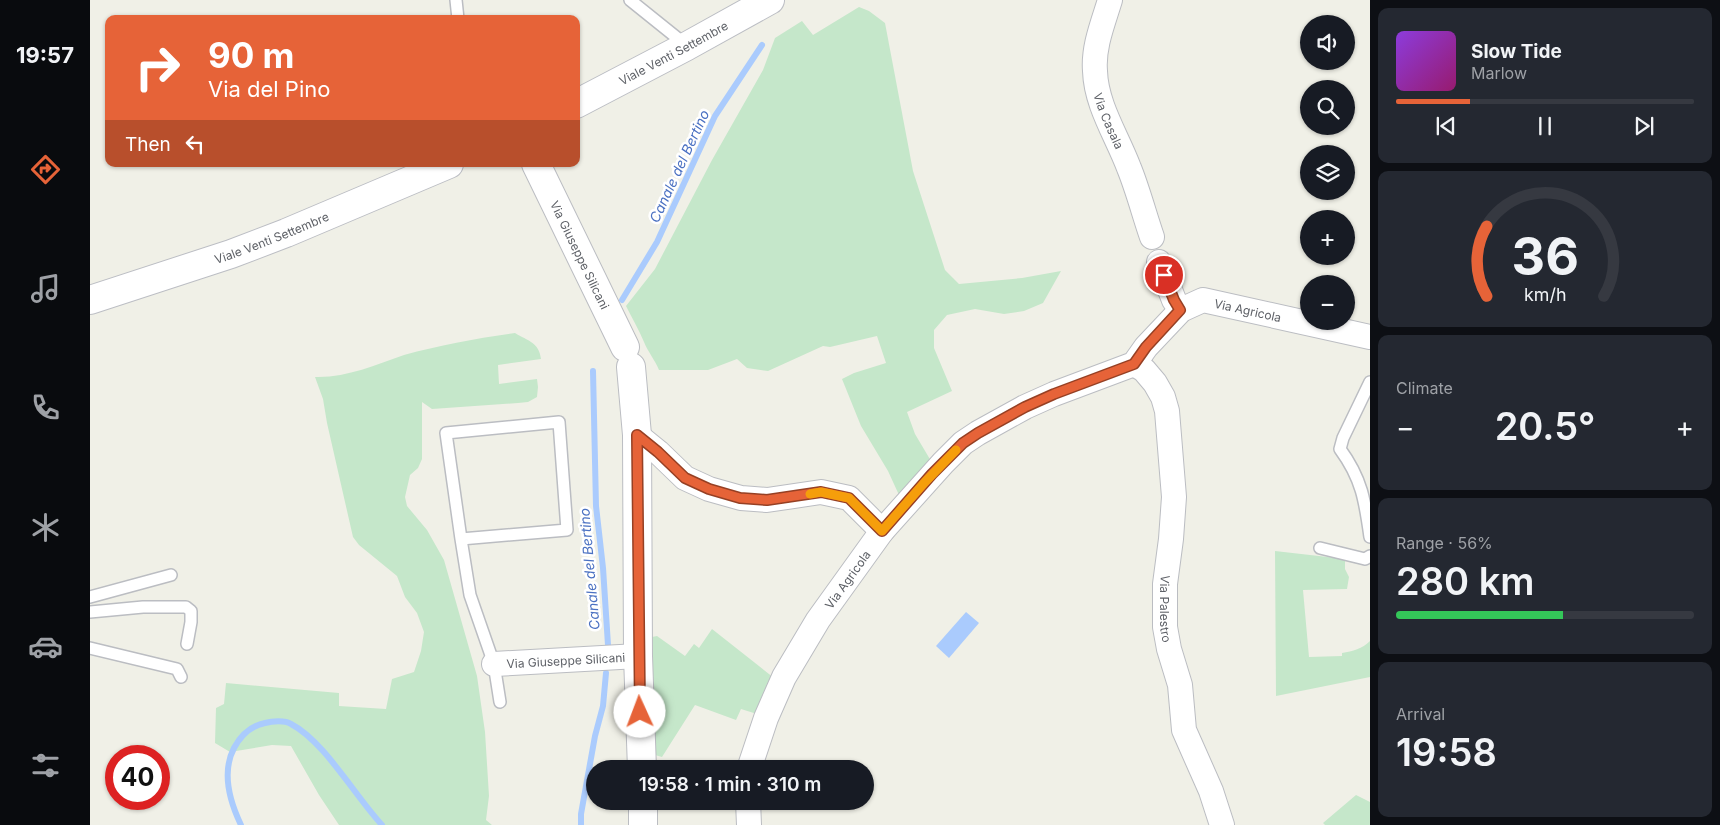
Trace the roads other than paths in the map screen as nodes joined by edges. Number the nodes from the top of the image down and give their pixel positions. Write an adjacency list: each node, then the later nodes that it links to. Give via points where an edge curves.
1 (456, 0): 5 (lane)
2 (630, 0): 6 (lane)
3 (770, 0): 6 (street, Viale Venti Settembre)
4 (1110, 0): 10 (street, Via Casala, via 1095,56 1098,92 1130,169)
5 (458, 15)
6 (688, 46): 7 (street, Viale Venti Settembre)
7 (580, 102)
8 (442, 167): 12 (street, Viale Venti Settembre, via 286,233)
9 (537, 167): 17 (street, Via Giuseppe Silicani, via 625,349)
10 (1152, 237)
11 (1159, 262): 13 (street)
12 (90, 300)
13 (1180, 310): 14 (street, Via Agricola, via 1203,300); 15 (street, Via Agricola)
14 (1370, 337)
15 (1134, 364): 18 (street, Via Agricola, via 1054,394 978,433 943,463); 38 (street, Via Palestro, via 1155,383 1164,397 1167,411 1174,497 1165,584 1165,627 1180,685 1184,730)
16 (1370, 382): 19 (lane, via 1340,449 1359,480)
17 (637, 435): 18 (street, via 685,478 709,489 749,499 767,500 821,492 849,498); 28 (street, Via Giuseppe Silicani)
18 (882, 531): 33 (street, Via Agricola, via 818,620 784,677)
19 (1370, 537)
20 (461, 538): 20 (lane, Via Giuseppe Silicani, via 567,530 559,422 446,433); 29 (lane, Via Giuseppe Silicani, via 470,595)
21 (1320, 548): 22 (lane, via 1365,559)
22 (1370, 556)
23 (171, 575): 24 (lane)
24 (90, 597)
25 (90, 612): 26 (lane, via 143,606 186,606 191,612)
26 (188, 644)
27 (90, 648): 30 (lane, via 177,670)
28 (638, 656): 29 (street, Via Giuseppe Silicani); 32 (street, Via Giuseppe Silicani)
29 (494, 664): 31 (lane, Via Giuseppe Silicani)
30 (181, 677)
31 (500, 702)
32 (642, 760)
33 (752, 760)
34 (642, 810): 36 (street)
35 (748, 810): 37 (street)
36 (643, 825)
37 (749, 825)
38 (1222, 825)

